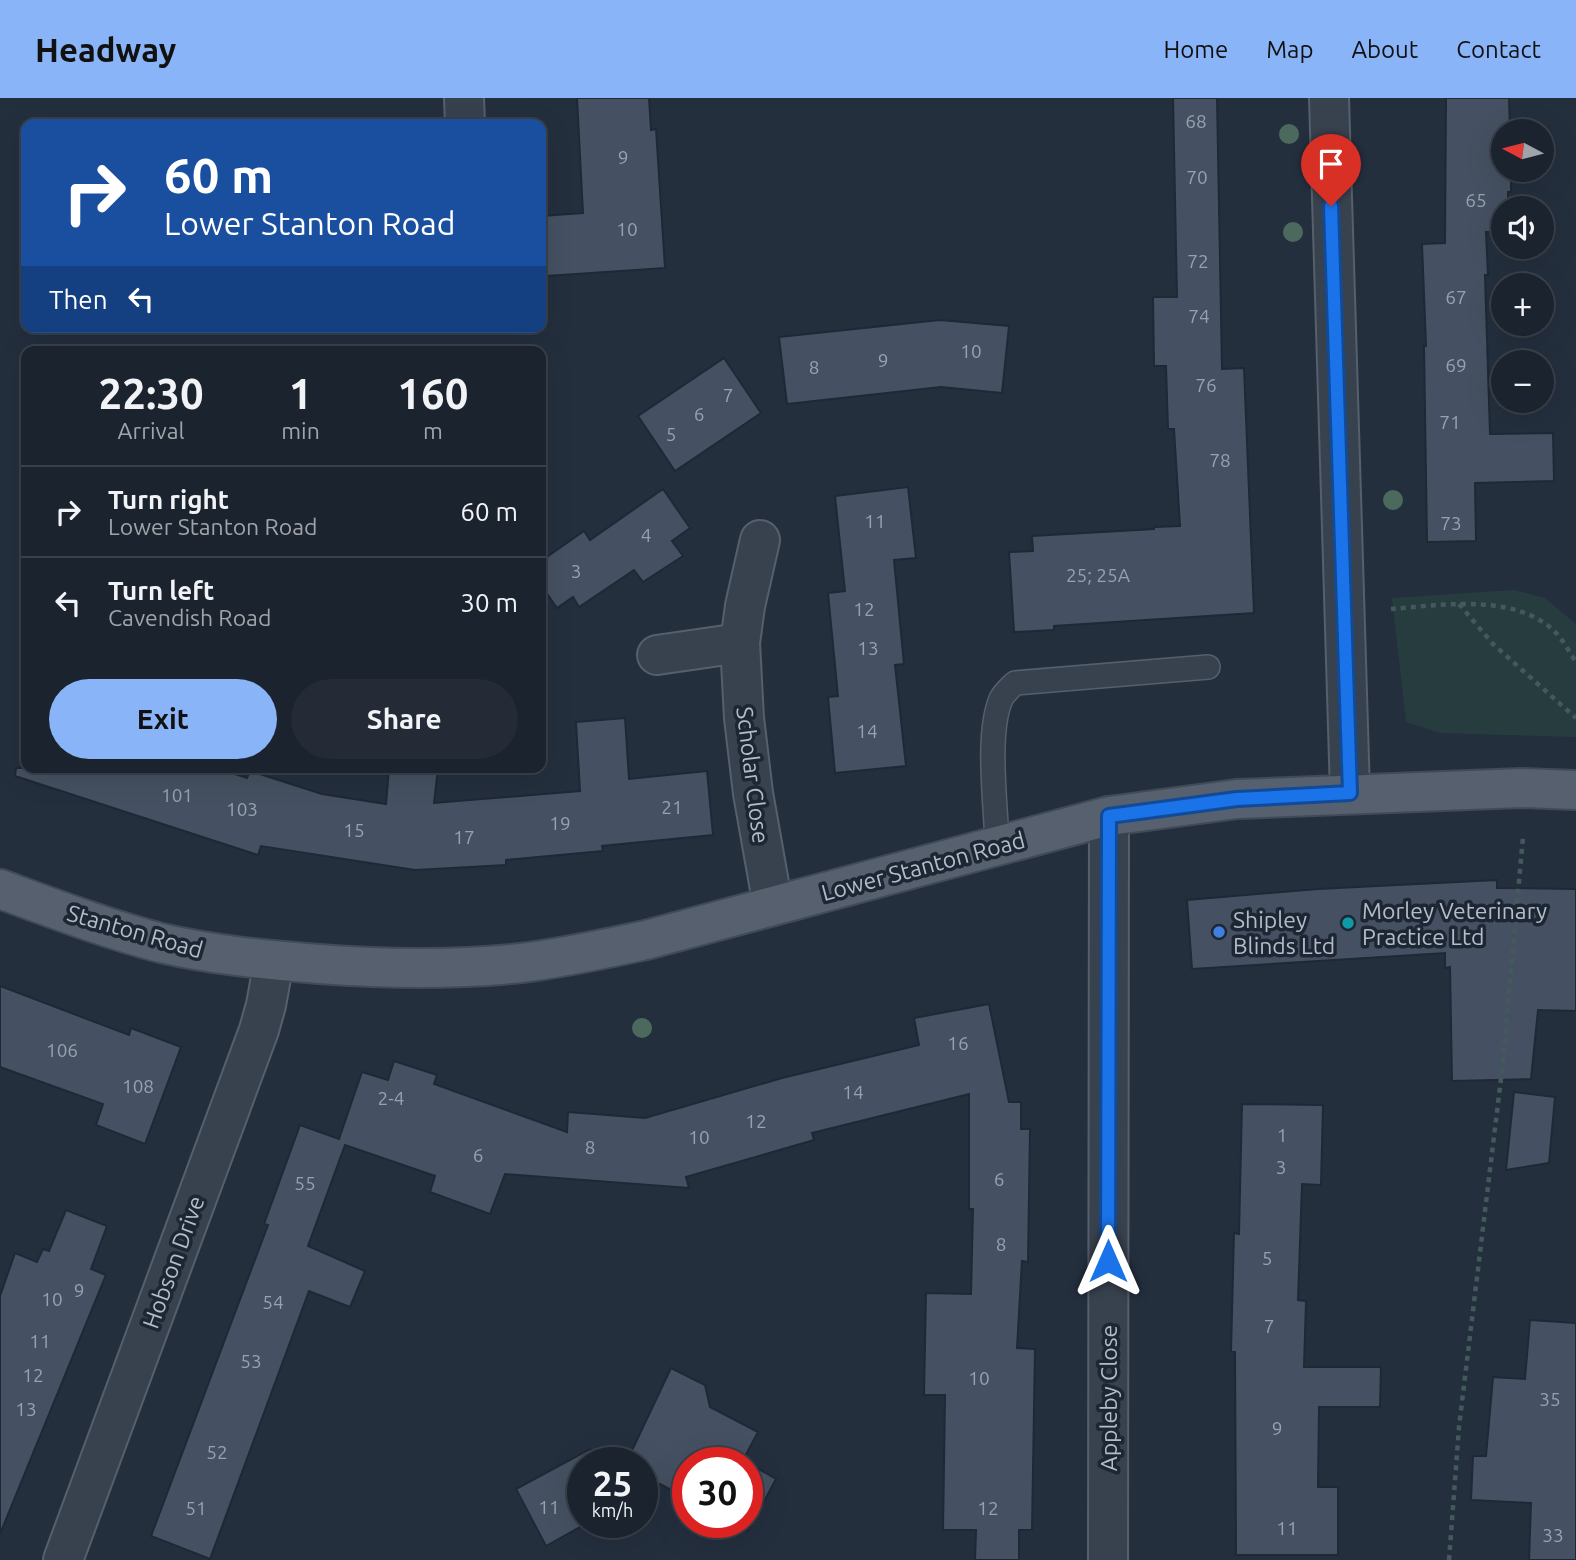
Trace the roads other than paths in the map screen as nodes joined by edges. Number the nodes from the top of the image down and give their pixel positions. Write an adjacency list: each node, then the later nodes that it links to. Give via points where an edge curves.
1 (464, 98): 3 (street)
2 (1329, 98): 9 (street)
3 (465, 119)
4 (760, 540): 5 (street, Scholar Close)
5 (740, 643): 6 (street); 13 (street, Scholar Close, via 753,793)
6 (657, 655)
7 (1208, 667): 11 (lane, via 1016,683 1002,696 996,715)
8 (1576, 790): 9 (main road, Lower Stanton Road)
9 (1350, 793): 10 (main road, Lower Stanton Road, via 1237,799)
10 (1109, 816): 11 (main road, Lower Stanton Road); 16 (street, Appleby Close)
11 (997, 845): 13 (main road, Lower Stanton Road)
12 (0, 888): 14 (main road, Stanton Road, via 160,943)
13 (773, 906): 14 (main road, Lower Stanton Road, via 646,940 522,963 403,968)
14 (274, 961): 15 (street, Hobson Drive, via 259,1030)
15 (63, 1560)
16 (1108, 1560)

